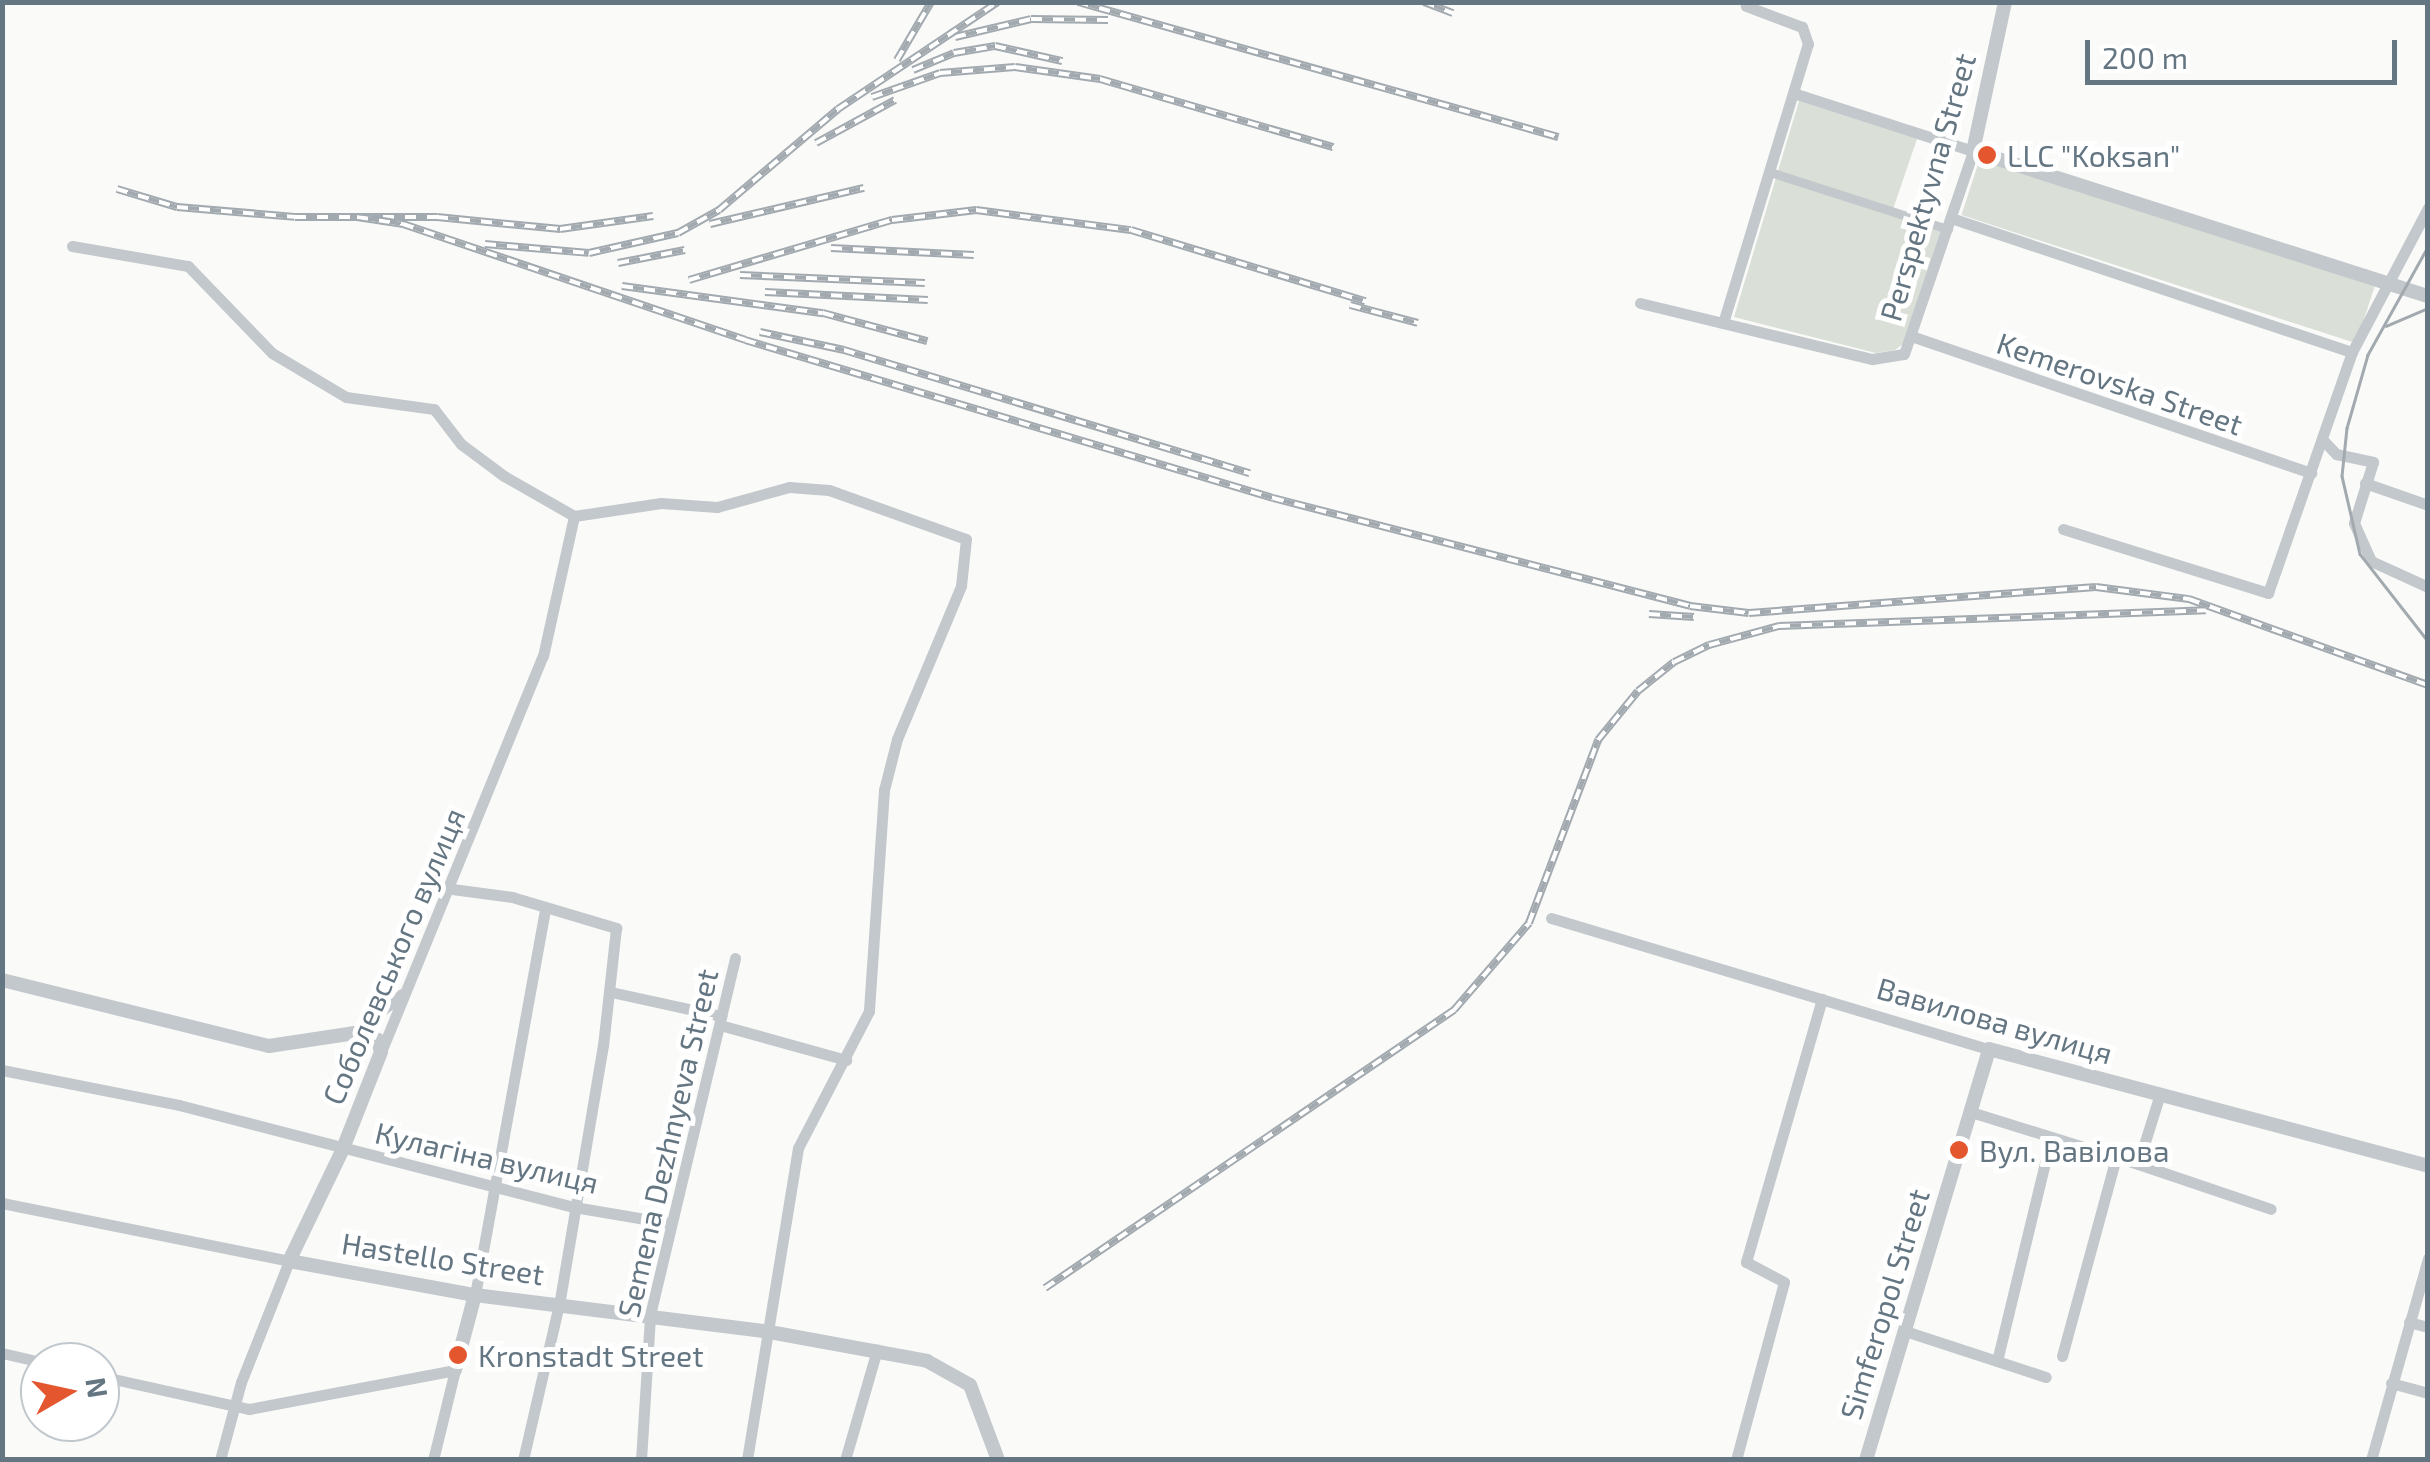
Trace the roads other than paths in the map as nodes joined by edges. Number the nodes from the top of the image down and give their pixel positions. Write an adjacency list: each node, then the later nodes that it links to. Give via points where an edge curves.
1 (2006, 2): 4 (street, Perspektyvna Street)
2 (1746, 6): 3 (street, via 1806,31)
3 (1793, 93): 4 (street); 5 (street)
4 (1973, 151): 7 (street, Perspektyvna Street); 9 (street)
5 (1770, 172): 7 (street); 12 (street)
6 (2428, 208): 9 (street)
7 (1949, 223): 13 (street, Perspektyvna Street); 14 (street)
8 (72, 246): 19 (street, via 188,266 272,353 346,397 434,409 462,444)
9 (2387, 284): 10 (street); 14 (street)
10 (2428, 296)
11 (1640, 303): 12 (street, Perspektyvna Street)
12 (1723, 323): 13 (street, Perspektyvna Street, via 1889,360 1904,354)
13 (1914, 337): 16 (street, Kemerovska Street)
14 (2352, 352): 15 (street)
15 (2322, 439): 16 (street); 17 (street, via 2336,454 2373,462)
16 (2311, 473): 20 (street, via 2268,592)
17 (2366, 483): 18 (street); 21 (street, via 2354,523 2371,561)
18 (2428, 505)
19 (574, 516): 22 (street, Соболевського вулиця, via 543,656); 34 (street, via 661,503 717,507 789,487 829,490 966,538 961,586 897,739 884,790 869,1011)
20 (2063, 529)
21 (2428, 587)
22 (452, 889): 23 (street); 27 (street, Соболевського вулиця)
23 (545, 910): 28 (street, via 616,928); 43 (street)
24 (1550, 918): 29 (street, Вавилова вулиця)
25 (736, 958): 30 (street, Semena Dezhnyeva Street)
26 (2, 980): 31 (street, via 269,1046)
27 (404, 992): 31 (street); 33 (street, Соболевського вулиця)
28 (611, 992): 30 (street); 45 (street)
29 (1822, 999): 32 (street, Вавилова вулиця); 73 (street, via 1746,1262 1784,1282)
30 (720, 1021): 34 (street); 47 (street, Semena Dezhnyeva Street)
31 (355, 1033): 33 (street, via 378,1040)
32 (1990, 1049): 36 (street, Вавилова вулиця); 37 (street, Simferopol Street)
33 (381, 1052): 39 (street, Соболевського вулиця)
34 (846, 1060): 55 (street, via 808,1118 798,1148)
35 (2, 1070): 39 (street, Кулагіна вулиця, via 179,1104)
36 (2160, 1094): 41 (street); 42 (street, Вавилова вулиця)
37 (1970, 1112): 38 (street); 56 (street, Simferopol Street)
38 (2051, 1137): 40 (street); 59 (street)
39 (342, 1150): 43 (street, Кулагіна вулиця); 49 (street, Соболевського вулиця)
40 (2116, 1157): 41 (street); 58 (street)
41 (2138, 1164): 46 (street)
42 (2428, 1166)
43 (494, 1186): 45 (street, Кулагіна вулиця); 50 (street)
44 (2, 1203): 49 (street, Hastello Street)
45 (574, 1207): 47 (street, Кулагіна вулиця); 51 (street)
46 (2271, 1208)
47 (669, 1223): 52 (street, Semena Dezhnyeva Street)
48 (2428, 1258): 53 (street)
49 (289, 1261): 50 (street, Hastello Street); 65 (street, Соболевського вулиця)
50 (475, 1295): 51 (street, Hastello Street); 60 (street)
51 (559, 1304): 52 (street, Hastello Street); 68 (street)
52 (650, 1316): 55 (street, Hastello Street); 69 (street, Semena Dezhnyeva Street)
53 (2409, 1322): 54 (street); 63 (street)
54 (2428, 1328)
55 (764, 1331): 57 (street, Hastello Street); 70 (street)
56 (1905, 1331): 59 (street); 74 (street, Simferopol Street)
57 (878, 1350): 71 (street); 72 (street, Hastello Street, via 927,1361 970,1385)
58 (2062, 1356)
59 (1997, 1361): 61 (street)
60 (456, 1370): 65 (street, via 269,1407); 67 (street)
61 (2046, 1377)
62 (120, 1381): 65 (street)
63 (2391, 1383): 64 (street); 75 (street)
64 (2428, 1393)
65 (233, 1407): 66 (street, Соболевського вулиця)
66 (220, 1460)
67 (433, 1460)
68 (523, 1460)
69 (641, 1460)
70 (747, 1460)
71 (845, 1460)
72 (998, 1460)
73 (1736, 1460)
74 (1866, 1460)
75 (2371, 1460)

